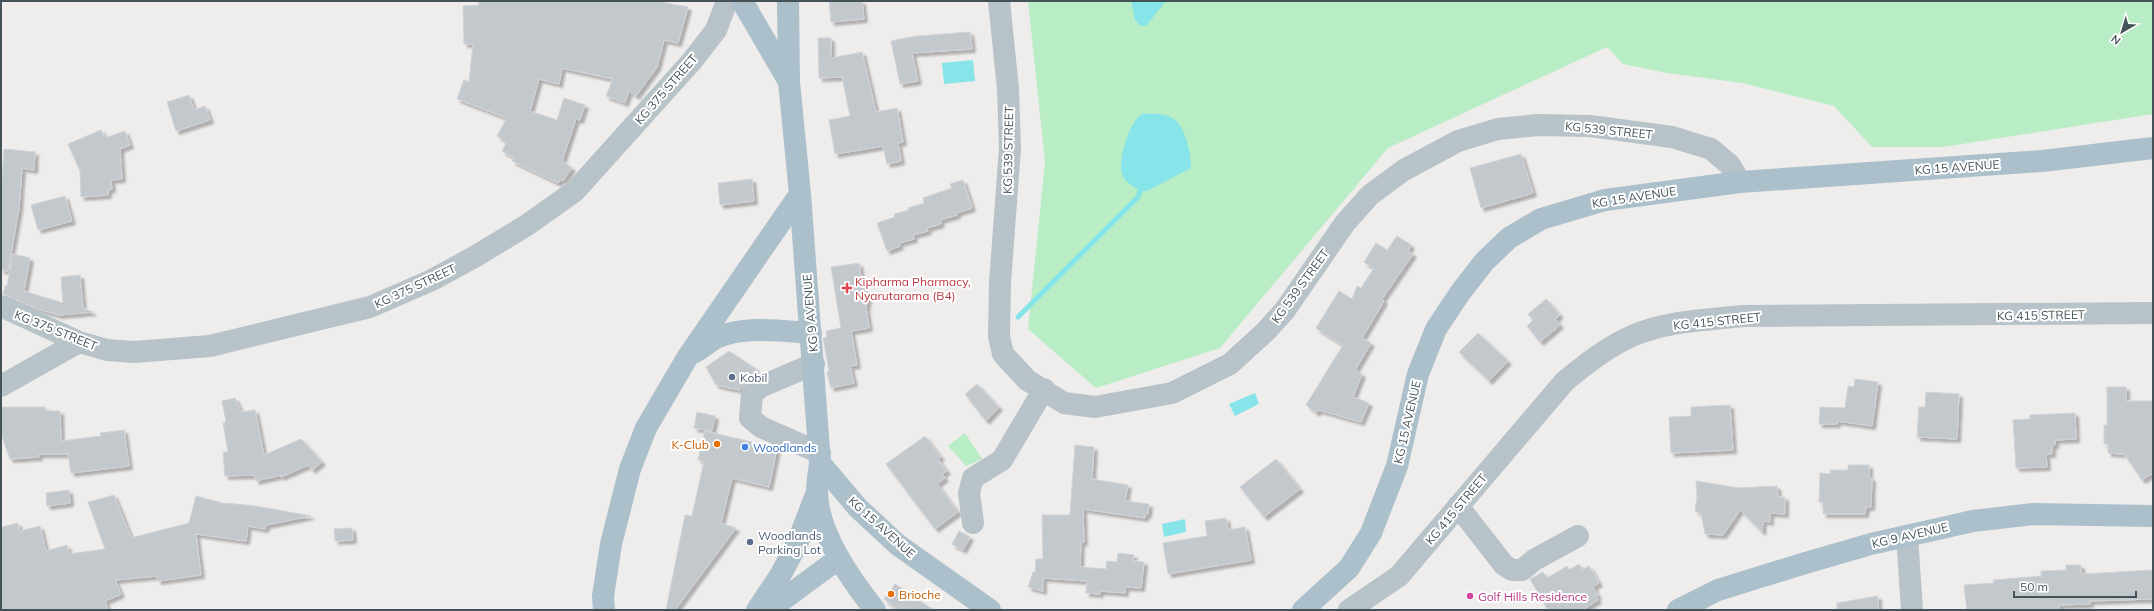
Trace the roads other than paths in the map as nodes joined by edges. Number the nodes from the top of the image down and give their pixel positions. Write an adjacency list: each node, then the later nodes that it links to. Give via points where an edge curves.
1 (727, 1): 12 (street, KG 375 STREET, via 716,30 692,61 575,191 527,225 432,280 370,307 210,346 134,352 107,350)
2 (999, 1): 16 (street, KG 539 STREET, via 1008,89 1010,148 1000,283 999,336 1003,354 1027,380)
3 (747, 8): 4 (main road); 5 (main road)
4 (788, 10): 5 (main road, KG 9 AVENUE)
5 (789, 82): 8 (main road, KG 9 AVENUE)
6 (2153, 148): 7 (main road, KG 15 AVENUE, via 2042,161)
7 (1740, 182): 16 (street, KG 539 STREET, via 1730,164 1711,149 1672,137 1590,126 1538,125 1498,129 1458,141 1404,170 1370,195 1345,223 1285,310 1230,364 1172,393 1095,407 1064,403); 30 (main road, KG 15 AVENUE, via 1605,200 1541,219 1509,238 1484,262 1460,292 1436,329 1418,374 1397,466 1371,533 1349,568)
8 (800, 194): 11 (main road, KG 9 AVENUE); 13 (main road)
9 (1, 306): 12 (street, KG 375 STREET)
10 (2153, 313): 19 (street, KG 415 STREET, via 1743,316 1676,323 1632,336 1594,358 1565,381)
11 (811, 333): 13 (main road, via 767,330 738,333 716,338); 14 (main road, KG 9 AVENUE)
12 (79, 342): 15 (street)
13 (687, 358): 25 (main road, via 646,428 630,469 611,544 603,596)
14 (814, 364): 17 (main road, KG 9 AVENUE); 17 (street, via 762,386 752,394 750,418 760,427)
15 (1, 386)
16 (1044, 389): 21 (street, via 1002,460 973,478 969,493)
17 (820, 458): 18 (main road, KG 9 AVENUE); 29 (main road, KG 15 AVENUE, via 858,508 898,544)
18 (817, 492): 24 (main road, KG 9 AVENUE, via 822,519); 26 (main road, via 797,544)
19 (1458, 506): 22 (street, via 1504,565 1512,570 1522,570 1534,560); 31 (street, KG 415 STREET, via 1399,576)
20 (2153, 516): 23 (main road, KG 9 AVENUE, via 2033,514 1973,521)
21 (973, 523)
22 (1578, 536)
23 (1907, 536): 32 (main road, KG 9 AVENUE, via 1825,557 1718,590); 33 (street)
24 (838, 559): 27 (main road, via 789,595); 28 (main road, KG 9 AVENUE)
25 (604, 610)
26 (757, 610)
27 (760, 610)
28 (875, 610)
29 (990, 610)
30 (1303, 610)
31 (1349, 610)
32 (1678, 610)
33 (1912, 610)

